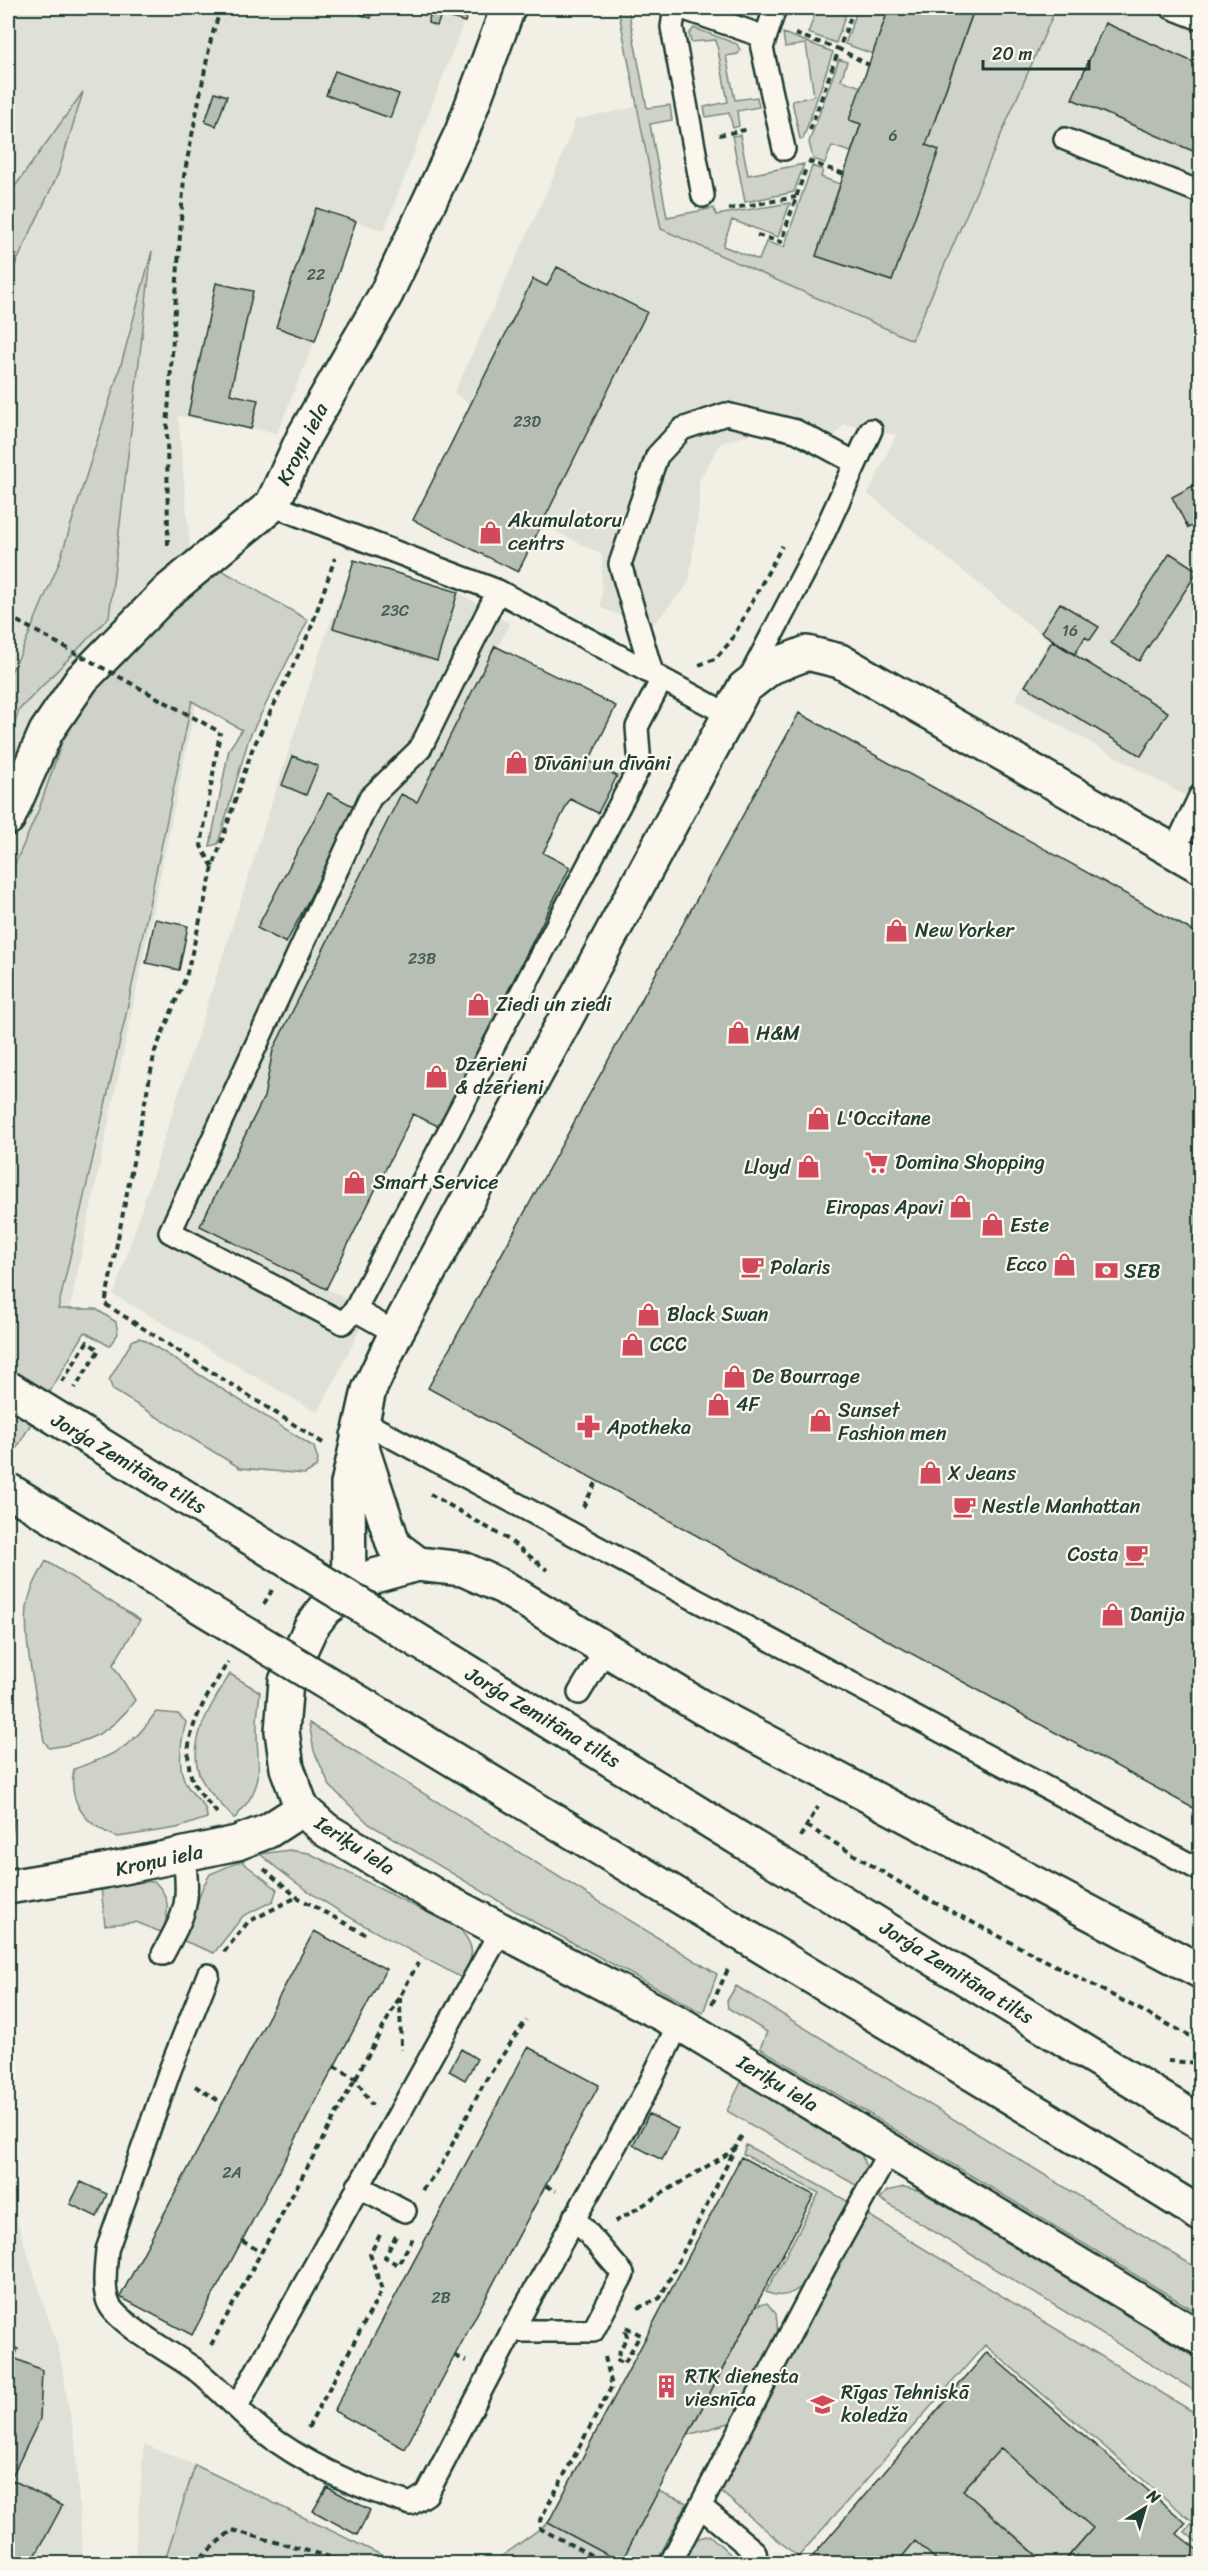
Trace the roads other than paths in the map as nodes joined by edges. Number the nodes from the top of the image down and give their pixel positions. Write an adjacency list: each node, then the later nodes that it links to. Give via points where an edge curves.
1 (508, 8): 13 (street, Kroņu iela, via 462,132 400,263 304,436)
2 (675, 8): 10 (lane, via 672,27)
3 (682, 8): 6 (lane)
4 (1172, 8): 5 (lane)
5 (1200, 19)
6 (770, 22): 8 (lane, via 762,48)
7 (1065, 139): 9 (lane)
8 (784, 149)
9 (1200, 192)
10 (703, 196)
11 (871, 430): 12 (lane)
12 (856, 462): 15 (lane, via 796,430 726,414 682,429 657,456 620,564); 16 (lane, via 818,546)
13 (272, 505): 14 (lane); 18 (street, Kroņu iela, via 168,591 76,688 46,732)
14 (498, 591): 15 (lane); 20 (lane, via 420,749 370,798 170,1233 343,1323)
15 (657, 676): 16 (lane); 20 (lane, via 637,727 640,766)
16 (737, 702): 19 (street, via 771,667 807,653 840,661); 21 (street)
17 (1200, 796): 19 (lane)
18 (8, 818)
19 (1187, 858)
20 (355, 1311): 21 (lane)
21 (396, 1333): 23 (street, via 369,1390)
22 (8, 1388): 38 (street, Jorģa Zemitāna tilts, bridge)
23 (359, 1428): 25 (street, via 394,1545); 26 (street, via 348,1484); 31 (lane)
24 (8, 1490): 41 (street, bridge)
25 (417, 1564): 26 (street, Ieriķu iela, via 374,1576); 27 (street, Ieriķu iela, via 462,1569 503,1587)
26 (349, 1591): 29 (street, Ieriķu iela, via 311,1627 286,1682 282,1731 287,1768)
27 (606, 1649): 28 (lane); 35 (street, Ieriķu iela, via 703,1708)
28 (579, 1693)
29 (302, 1809): 30 (street, Kroņu iela, via 268,1831); 33 (street, Ieriķu iela, via 335,1835)
30 (184, 1856): 32 (street, Kroņu iela); 34 (lane, via 186,1910)
31 (1200, 1870)
32 (8, 1887)
33 (501, 1930): 37 (street, Ieriķu iela); 40 (lane)
34 (164, 1954)
35 (1200, 1971)
36 (208, 1975): 46 (lane, via 107,2250 106,2279 109,2305 127,2323 196,2371)
37 (679, 2023): 39 (street, Ieriķu iela); 42 (lane, via 650,2083)
38 (1200, 2122)
39 (890, 2150): 45 (street, Ieriķu iela); 47 (lane)
40 (358, 2186): 43 (lane); 46 (lane)
41 (1200, 2214)
42 (574, 2217): 44 (lane); 44 (lane, via 623,2274 593,2331)
43 (401, 2220)
44 (512, 2331): 46 (lane, via 427,2494 411,2504 375,2493 295,2453 263,2431)
45 (1200, 2338)
46 (237, 2406)
47 (700, 2506): 48 (lane); 49 (lane, via 755,2552)
48 (670, 2564)
49 (758, 2564)

